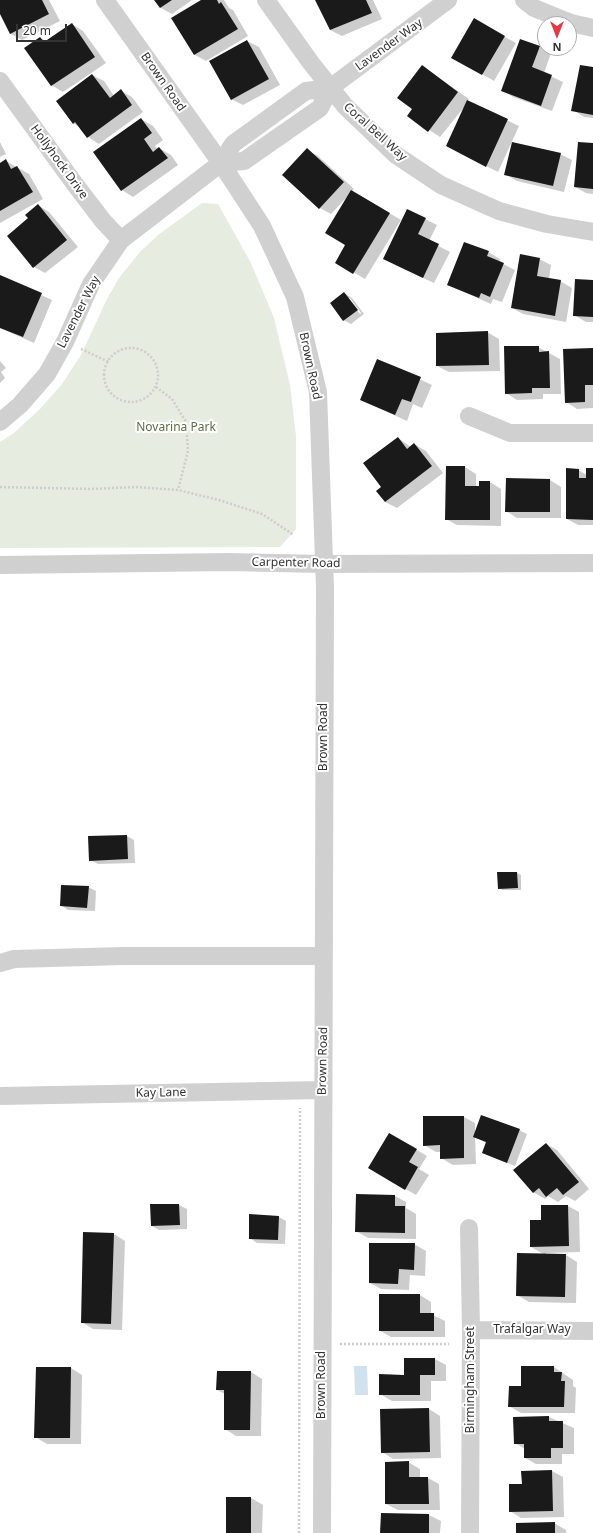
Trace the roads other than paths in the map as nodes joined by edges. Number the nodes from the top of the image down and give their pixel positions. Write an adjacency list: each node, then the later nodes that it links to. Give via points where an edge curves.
1 (105, 0): 8 (street, Brown Road)
2 (266, 0): 7 (street, Coral Bell Way)
3 (448, 0): 7 (street, Lavender Way)
4 (524, 0): 5 (street, via 534,8)
5 (593, 28)
6 (0, 81): 10 (street, Hollyhock Drive, via 103,221)
7 (330, 88): 8 (street, Lavender Way, via 306,91 233,144); 9 (street, Coral Bell Way, via 396,155 441,185 498,210 547,224)
8 (221, 163): 10 (street, Lavender Way); 15 (street, Brown Road, via 262,226 295,297 318,392)
9 (593, 232)
10 (121, 240): 12 (street, Lavender Way, via 91,284 65,342 47,374 20,406)
11 (468, 416): 13 (street, via 510,433)
12 (0, 422)
13 (593, 433)
14 (593, 563): 15 (street, Carpenter Road)
15 (323, 564): 16 (street, Carpenter Road, via 228,562); 17 (street, Brown Road)
16 (0, 565)
17 (324, 956): 18 (street, via 124,956 14,959); 19 (street, Brown Road)
18 (0, 964)
19 (322, 1090): 20 (street, Kay Lane); 24 (street, Brown Road)
20 (0, 1096)
21 (469, 1228): 22 (street, Birmingham Street)
22 (471, 1330): 23 (street, Trafalgar Way); 25 (street, Birmingham Street)
23 (593, 1331)
24 (322, 1533)
25 (470, 1533)

